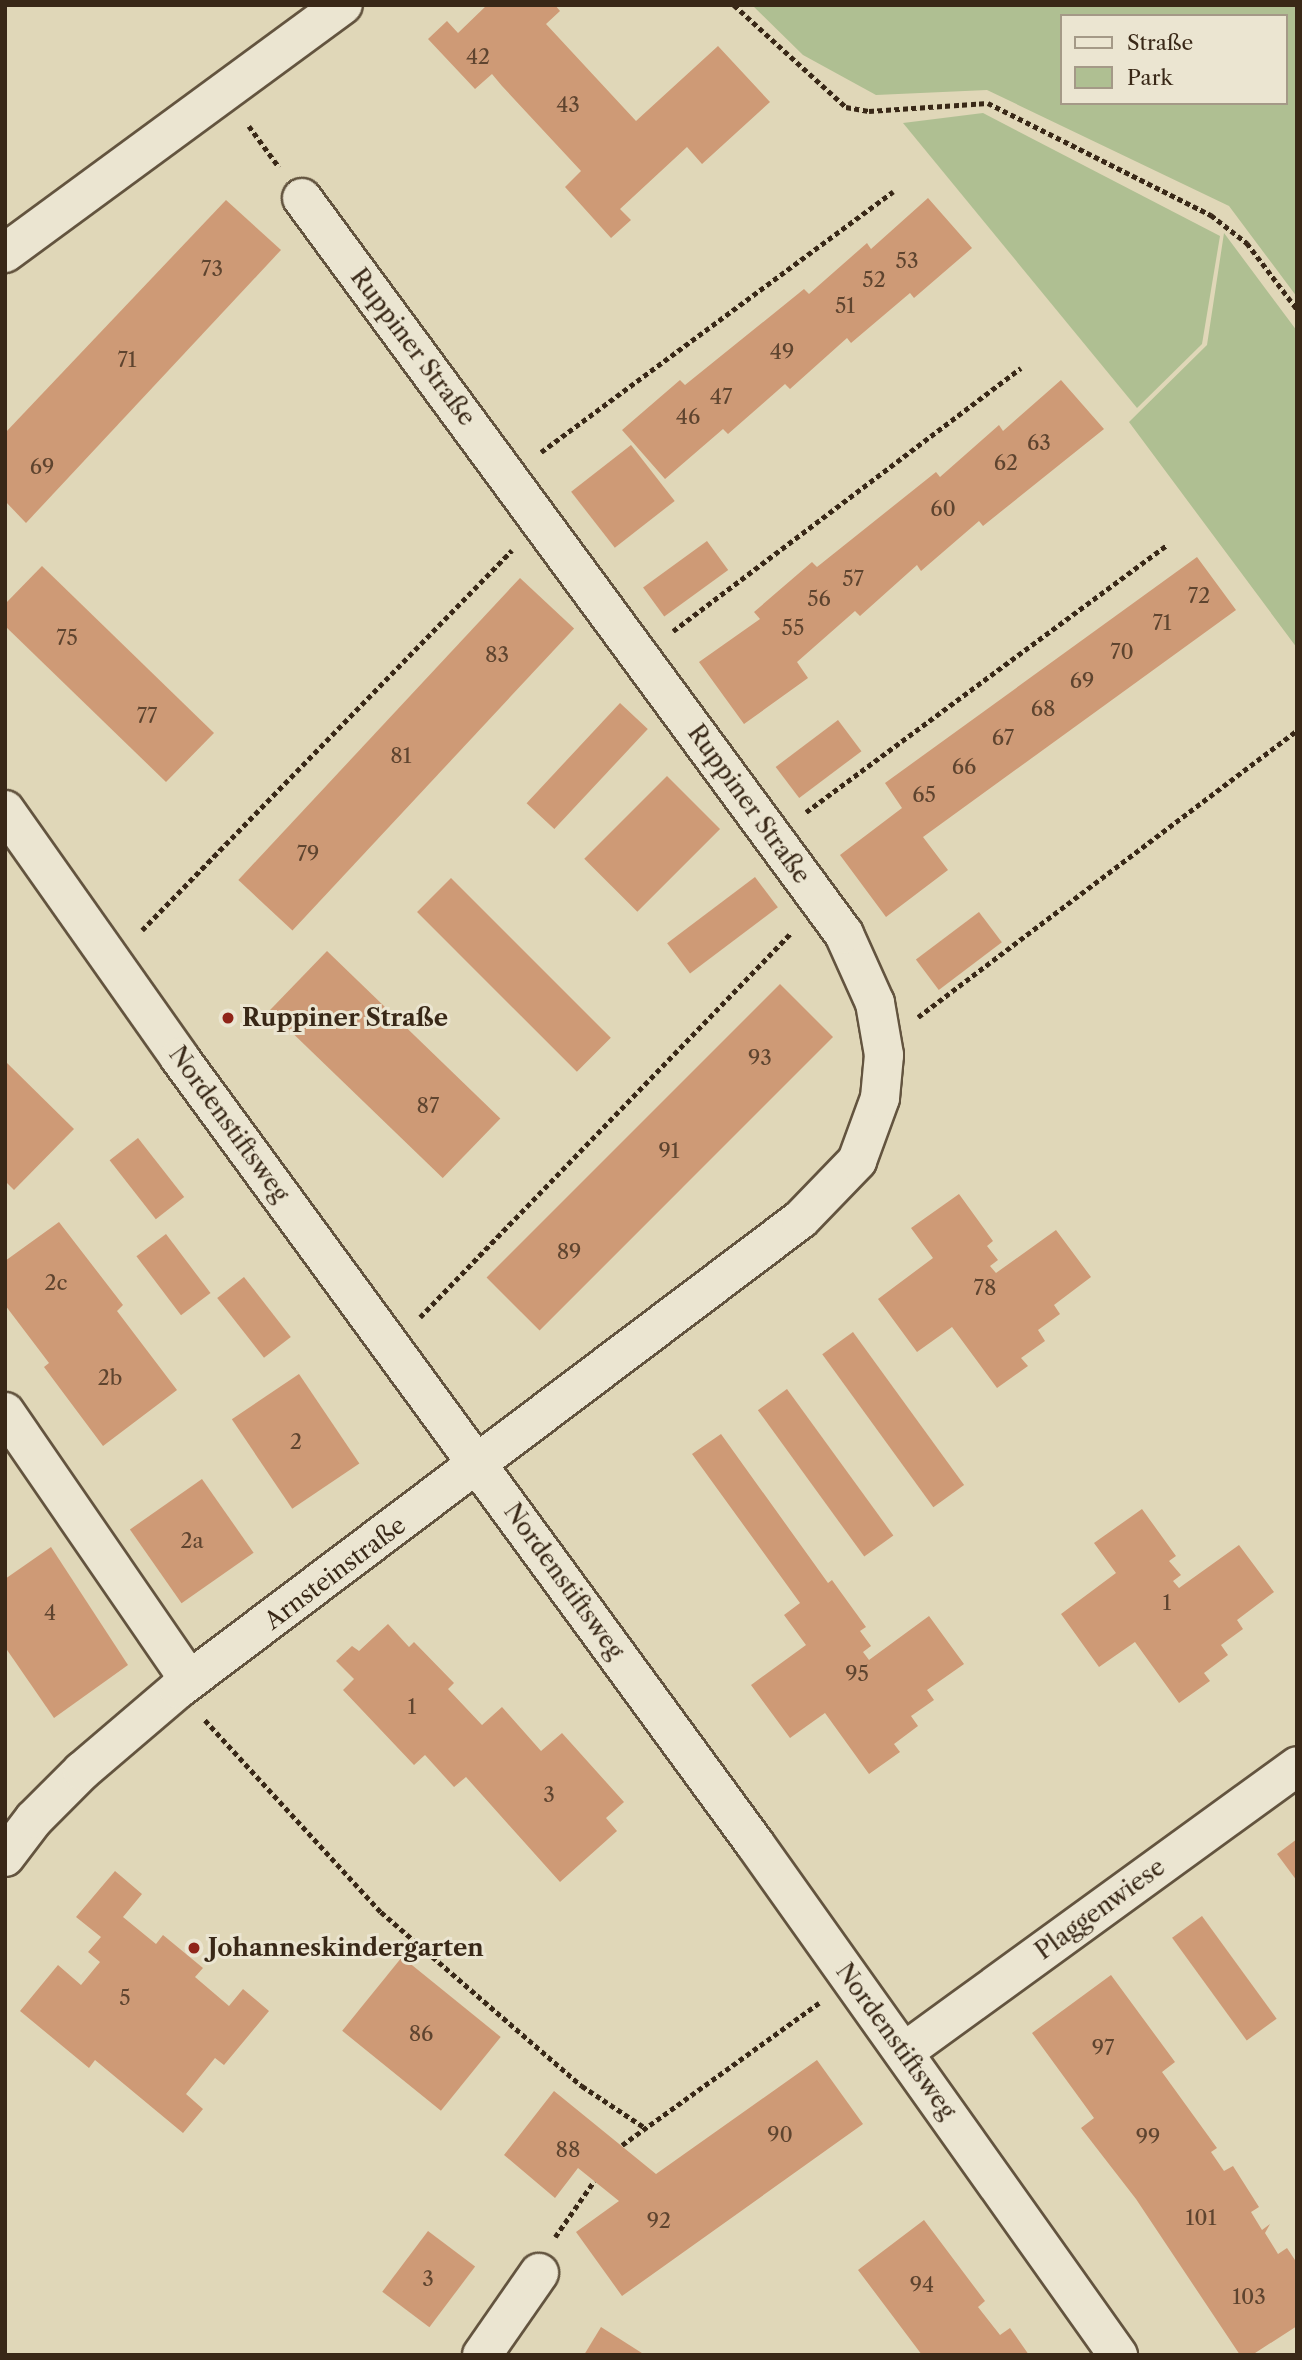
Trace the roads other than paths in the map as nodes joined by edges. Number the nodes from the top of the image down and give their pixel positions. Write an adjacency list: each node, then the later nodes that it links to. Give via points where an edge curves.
1 (343, 5): 3 (street)
2 (302, 198): 6 (street, Ruppiner Straße, via 821,903 868,980 883,1042 883,1079 876,1115 857,1161 836,1187 801,1219)
3 (5, 253)
4 (5, 810): 6 (street, Nordenstiftsweg)
5 (5, 1412): 7 (street)
6 (480, 1465): 7 (street, Arnsteinstraße); 10 (street, Nordenstiftsweg)
7 (183, 1685): 9 (street, Arnsteinstraße, via 82,1771 34,1819)
8 (1297, 1766): 10 (street, Plaggenwiese)
9 (5, 1857)
10 (904, 2052): 13 (street, Nordenstiftsweg)
11 (539, 2273): 12 (street)
12 (482, 2355)
13 (1118, 2355)

